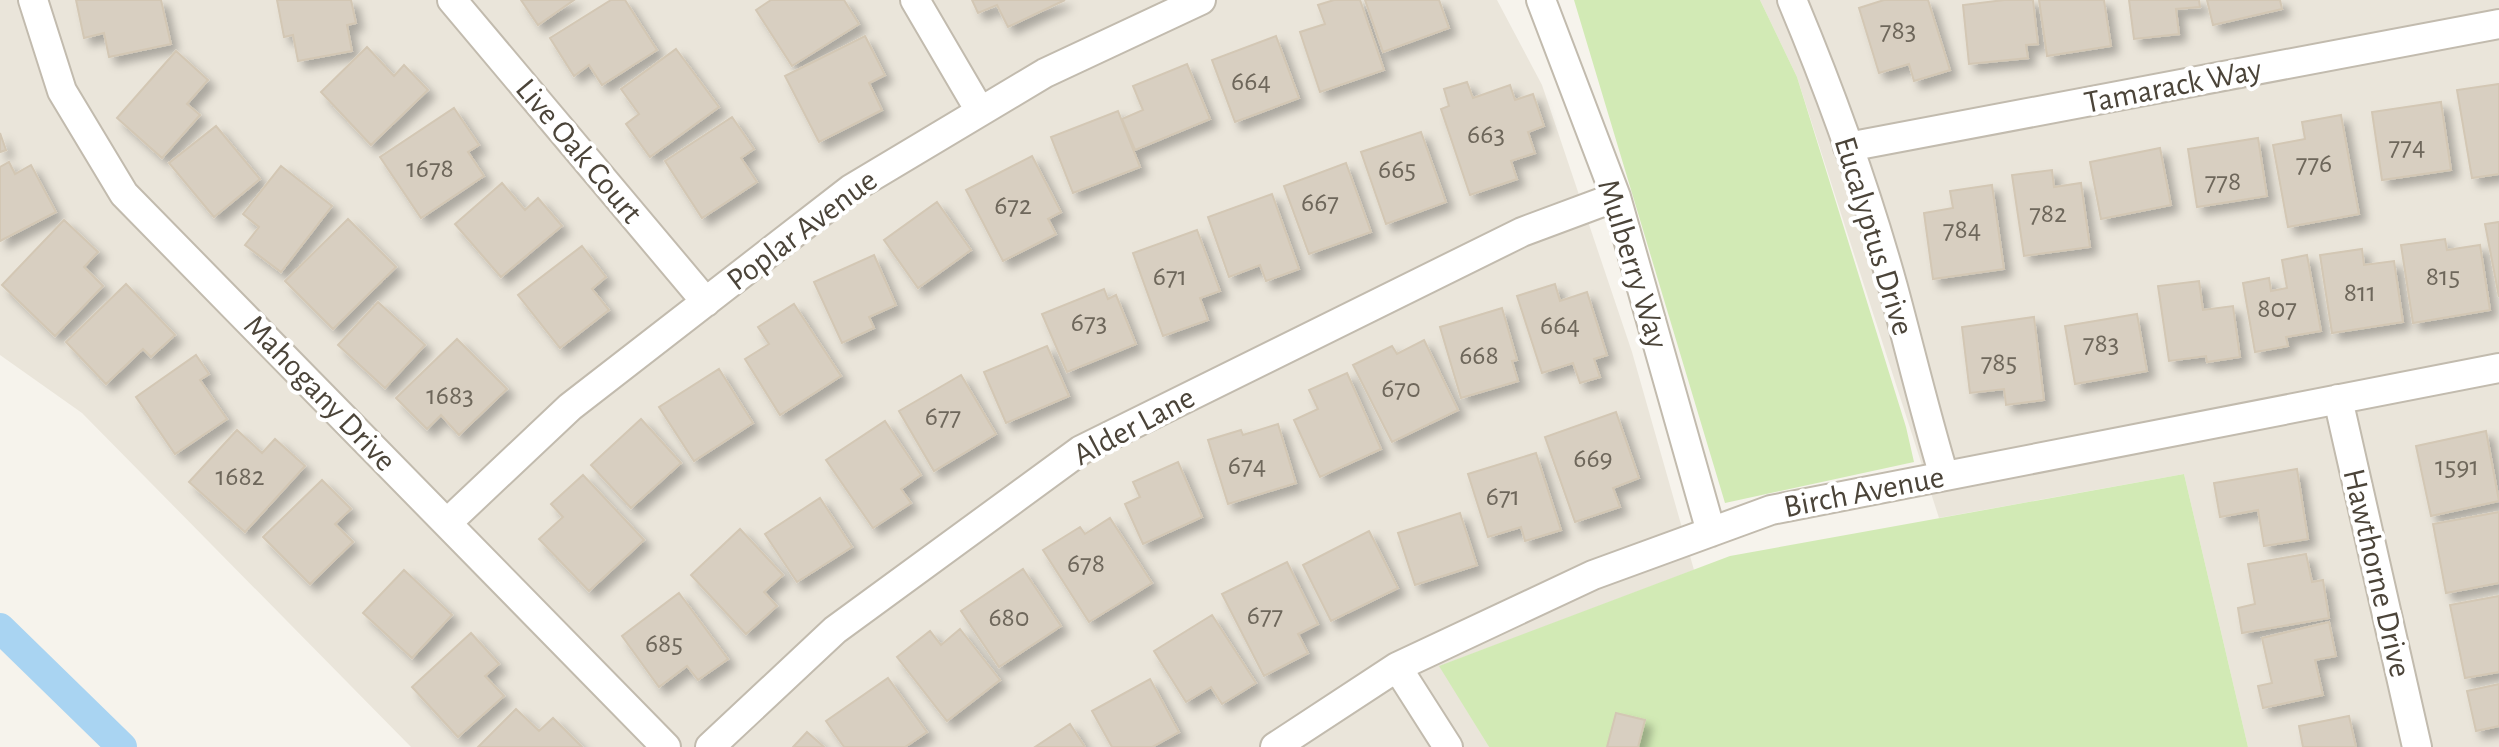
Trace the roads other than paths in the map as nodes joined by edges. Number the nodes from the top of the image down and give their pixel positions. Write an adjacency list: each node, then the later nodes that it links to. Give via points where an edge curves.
1 (33, 0): 15 (street, Mahogany Drive, via 62,91 124,194)
2 (452, 0): 11 (street, Live Oak Court)
3 (915, 0): 8 (street)
4 (1201, 0): 8 (street, Poplar Avenue, via 1045,73)
5 (1541, 0): 10 (street, Mulberry Way)
6 (1792, 0): 9 (street, Eucalyptus Drive)
7 (2499, 24): 9 (street, Tamarack Way)
8 (980, 111): 11 (street, Poplar Avenue, via 851,189)
9 (1848, 147): 14 (street, Eucalyptus Drive)
10 (1616, 197): 16 (street, Mulberry Way); 19 (street, Alder Lane, via 1522,232 1081,450 835,630)
11 (706, 302): 15 (street, Poplar Avenue, via 570,407)
12 (2499, 368): 13 (street, Birch Avenue)
13 (2338, 399): 14 (street, Birch Avenue); 22 (street, Hawthorne Drive)
14 (1944, 476): 16 (street, Birch Avenue, via 1771,510)
15 (447, 523): 18 (street, Mahogany Drive)
16 (1711, 532): 17 (street, Birch Avenue, via 1593,575)
17 (1397, 667): 20 (street, Birch Avenue); 21 (street)
18 (666, 747)
19 (710, 747)
20 (1275, 747)
21 (1448, 747)
22 (2417, 747)

